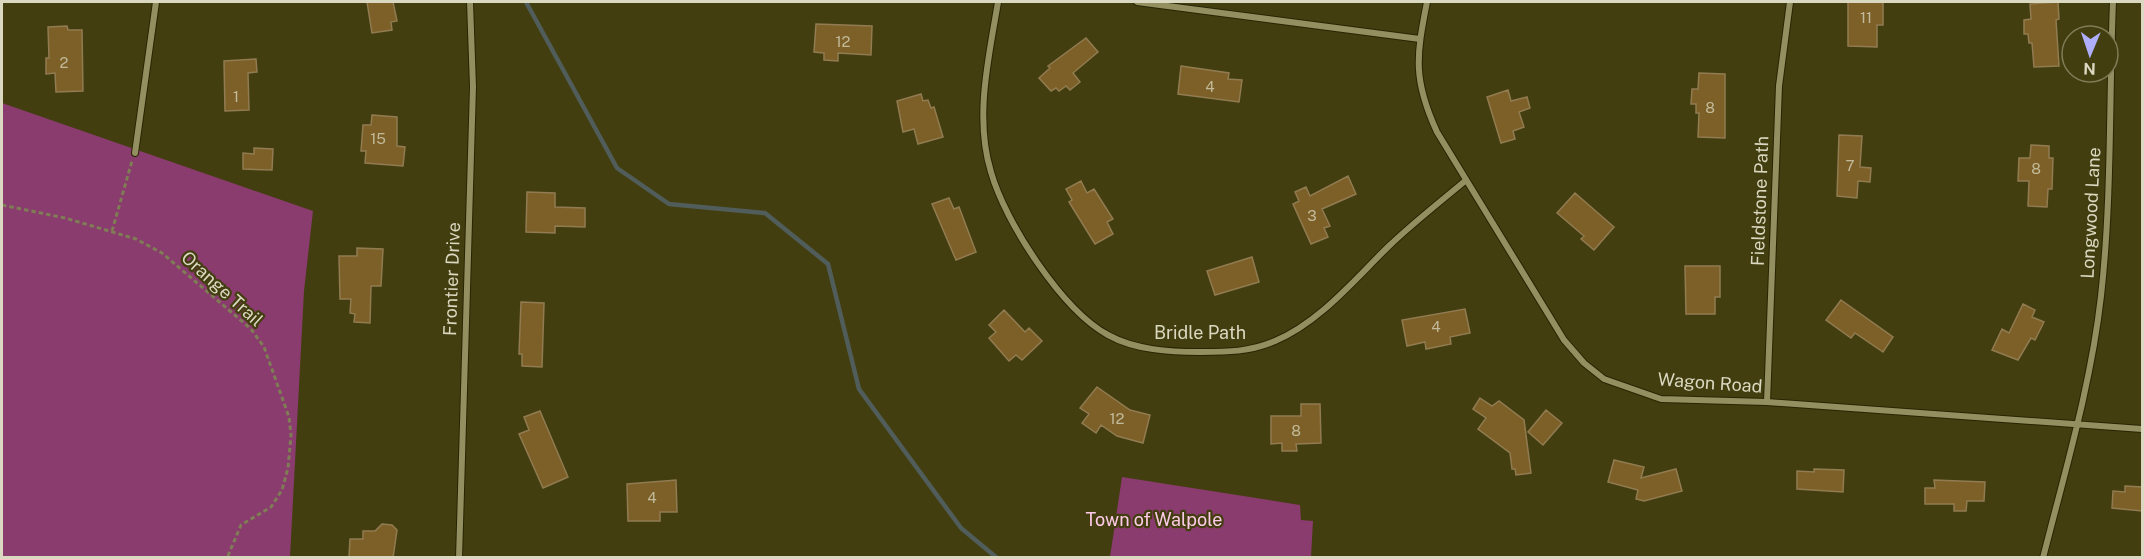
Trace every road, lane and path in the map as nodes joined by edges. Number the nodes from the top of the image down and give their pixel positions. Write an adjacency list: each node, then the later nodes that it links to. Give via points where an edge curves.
1 (156, 2): 9 (street)
2 (470, 2): 17 (street, Frontier Drive, via 473,87)
3 (998, 2): 10 (street, Bridle Path, via 984,90 984,132 991,172 1008,211 1048,277 1081,317 1109,336 1147,349 1189,352 1244,352 1275,341 1301,327)
4 (1137, 2): 8 (street)
5 (1427, 2): 8 (street, Wagon Road)
6 (1790, 2): 13 (street, Fieldstone Path, via 1779,86)
7 (2113, 2): 14 (street, Longwood Lane, via 2112,107 2101,295)
8 (1420, 39): 10 (street, Wagon Road, via 1417,65 1425,107)
9 (135, 153): 12 (path)
10 (1465, 181): 13 (street, Wagon Road, via 1563,340 1604,379 1661,399)
11 (2, 205): 12 (path, Orange Trail)
12 (112, 231): 16 (path, Orange Trail, via 136,238 162,253 251,329 264,347 289,417 288,468 282,490 271,507 241,525)
13 (1767, 402): 14 (street, Wagon Road)
14 (2077, 424): 15 (street, Wagon Road); 18 (street, Longwood Lane)
15 (2142, 429)
16 (227, 558)
17 (459, 558)
18 (2043, 558)

